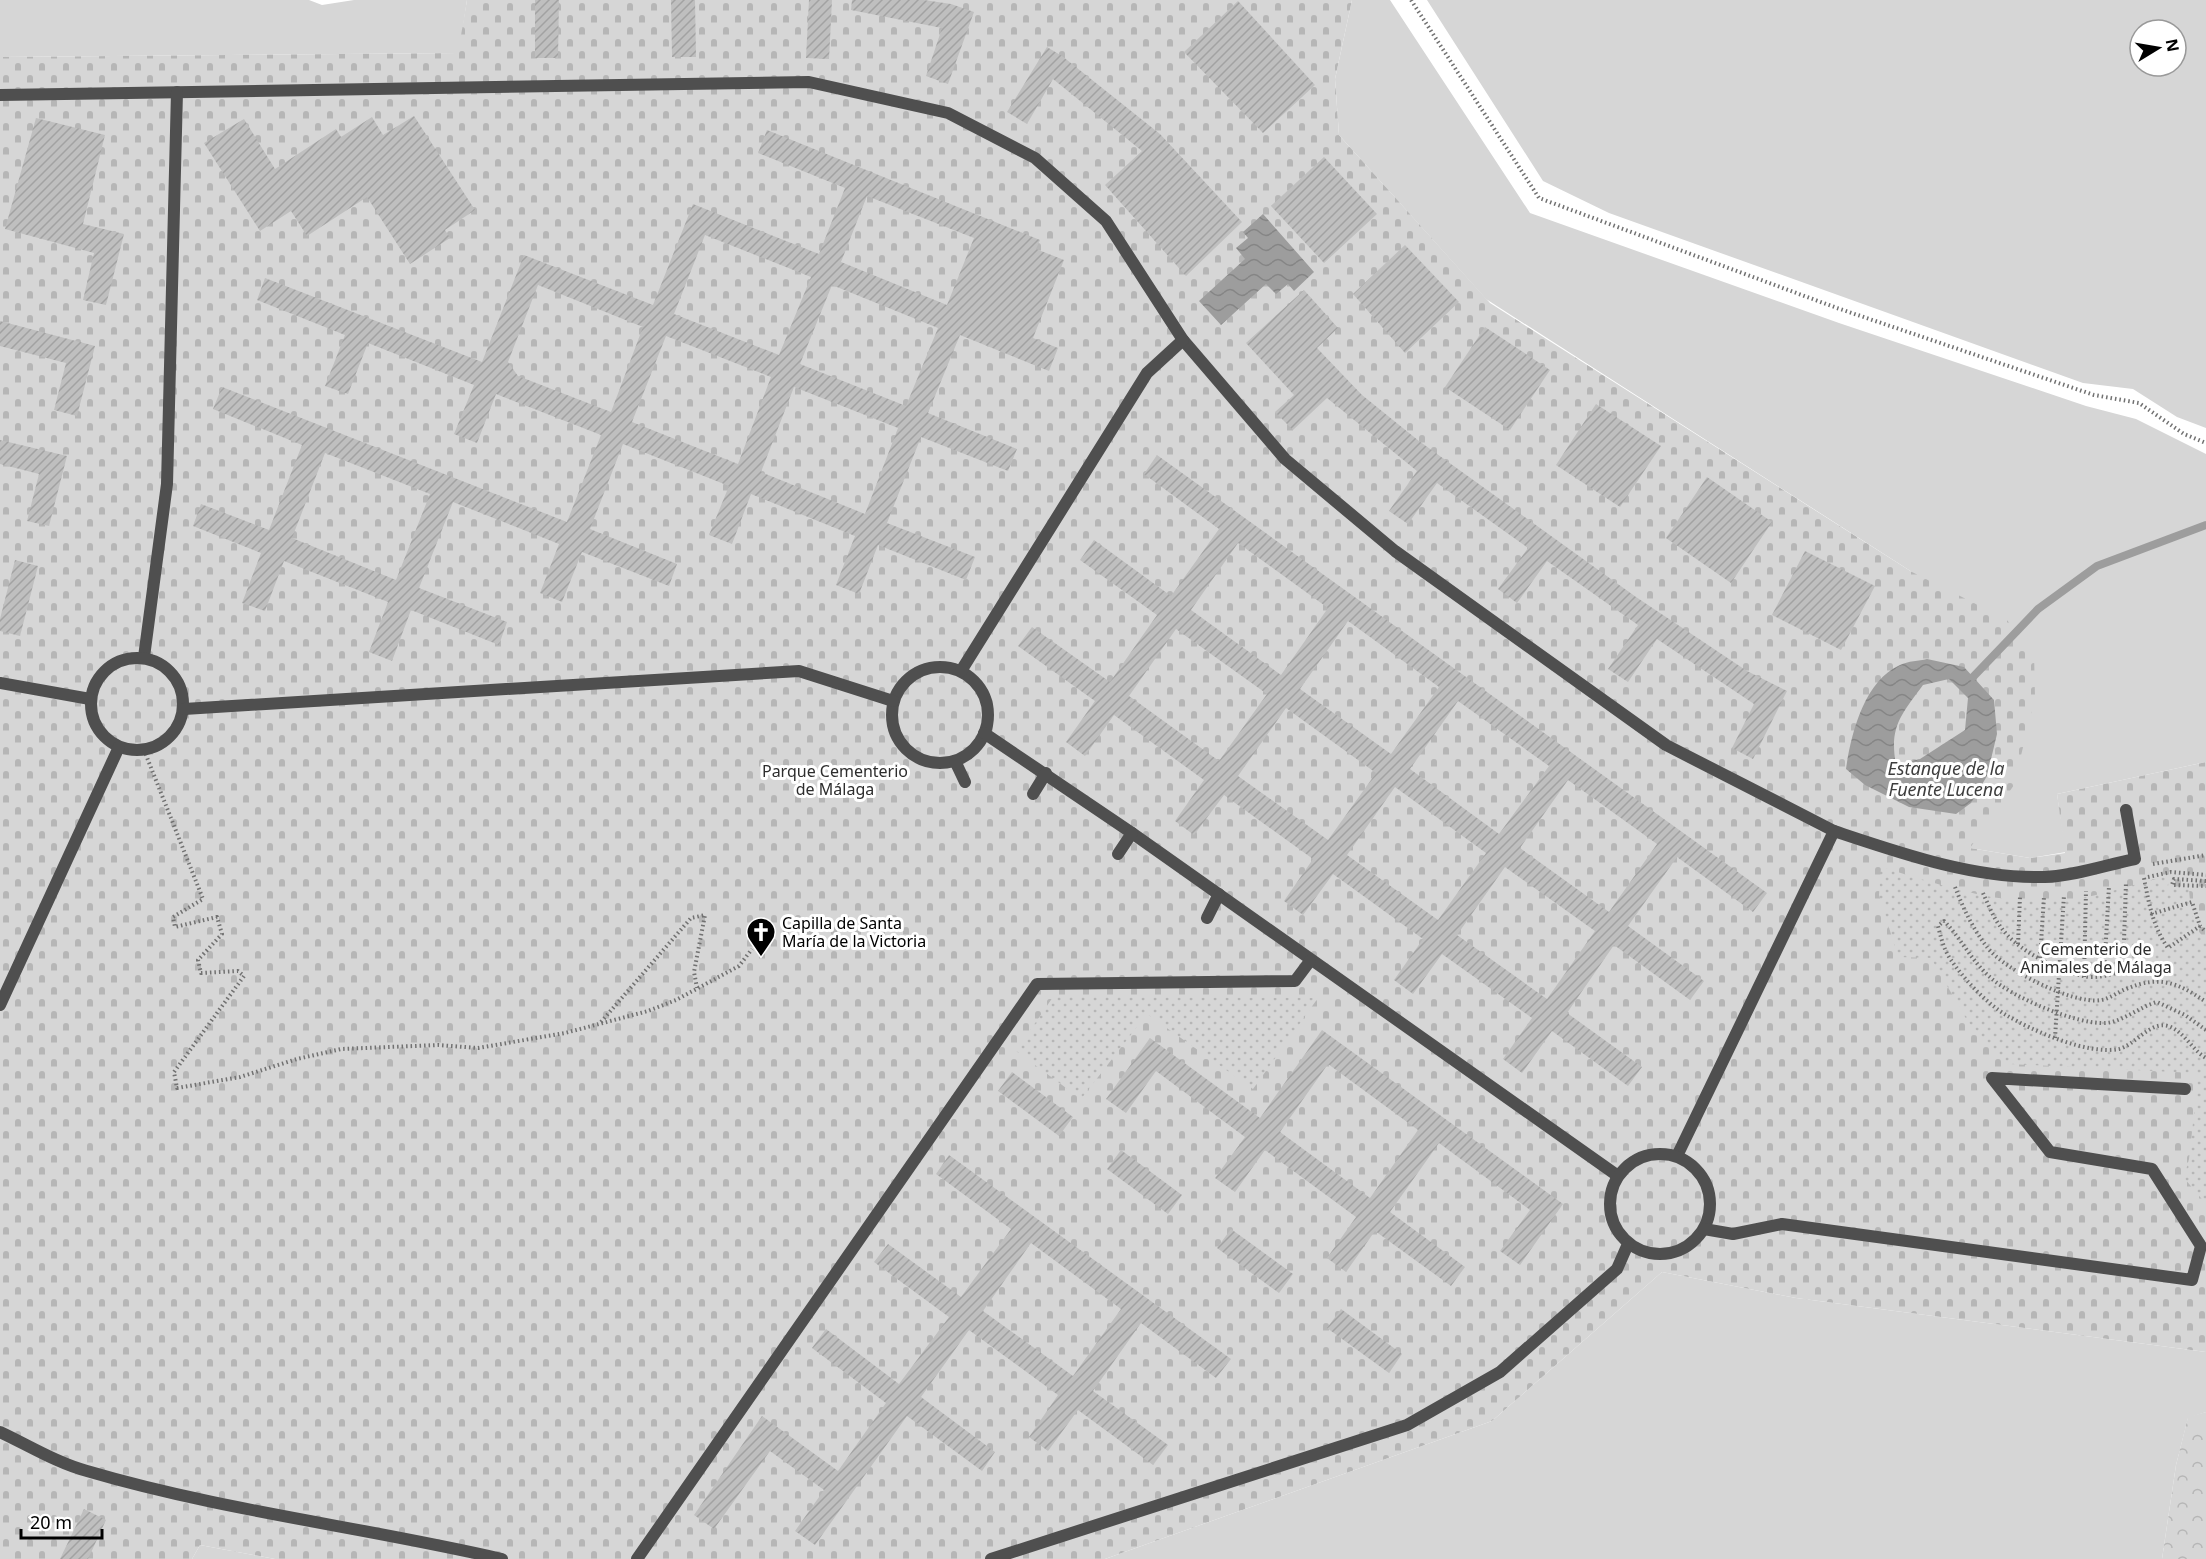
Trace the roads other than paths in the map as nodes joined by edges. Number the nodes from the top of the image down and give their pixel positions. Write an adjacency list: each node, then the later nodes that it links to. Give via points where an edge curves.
1 (177, 92): 2 (lane); 3 (lane, via 809,82 948,113 1035,158 1106,221); 4 (lane, via 167,484)
2 (0, 95)
3 (1183, 340): 5 (lane, via 1147,373); 17 (lane, via 1285,459 1395,551 1666,745)
4 (144, 657): 7 (lane, via 119,660 99,676); 9 (lane, via 161,663 174,675 182,691)
5 (961, 671): 8 (lane, via 941,666 920,670 903,682); 10 (lane, via 976,682 985,698 988,716)
6 (0, 683): 7 (lane)
7 (90, 699): 11 (lane, via 92,719 103,736)
8 (893, 701): 9 (lane, via 799,671); 12 (lane, via 891,722 899,741 914,756 934,764)
9 (184, 709): 11 (lane, via 177,730 161,745 144,750)
10 (984, 733): 12 (lane, via 967,755); 13 (lane)
11 (119, 747): 23 (lane)
12 (955, 761): 14 (lane)
13 (1046, 773): 15 (lane); 18 (lane)
14 (965, 782)
15 (1033, 794)
16 (2126, 810): 17 (lane, via 2135,859 2046,877 1989,874 1905,854)
17 (1833, 831): 25 (lane)
18 (1132, 833): 19 (lane); 20 (lane)
19 (1118, 854)
20 (1219, 894): 21 (lane); 22 (lane)
21 (1207, 918)
22 (1310, 961): 26 (lane); 31 (lane, via 1295,981 1037,984)
23 (0, 1005)
24 (2185, 1089): 27 (lane, via 1992,1078 2050,1152 2152,1170 2201,1246 2192,1280 1782,1224 1733,1234)
25 (1677, 1156): 26 (lane, via 1655,1154 1634,1161); 27 (lane, via 1695,1168 1707,1186 1710,1208)
26 (1618, 1176): 28 (lane, via 1610,1199 1613,1224)
27 (1704, 1229): 28 (lane, via 1690,1245 1670,1254 1648,1254)
28 (1628, 1244): 32 (lane, via 1617,1269 1500,1372 1407,1425)
29 (0, 1432): 30 (lane, via 85,1471 251,1511 440,1544)
30 (502, 1559)
31 (637, 1559)
32 (991, 1559)

